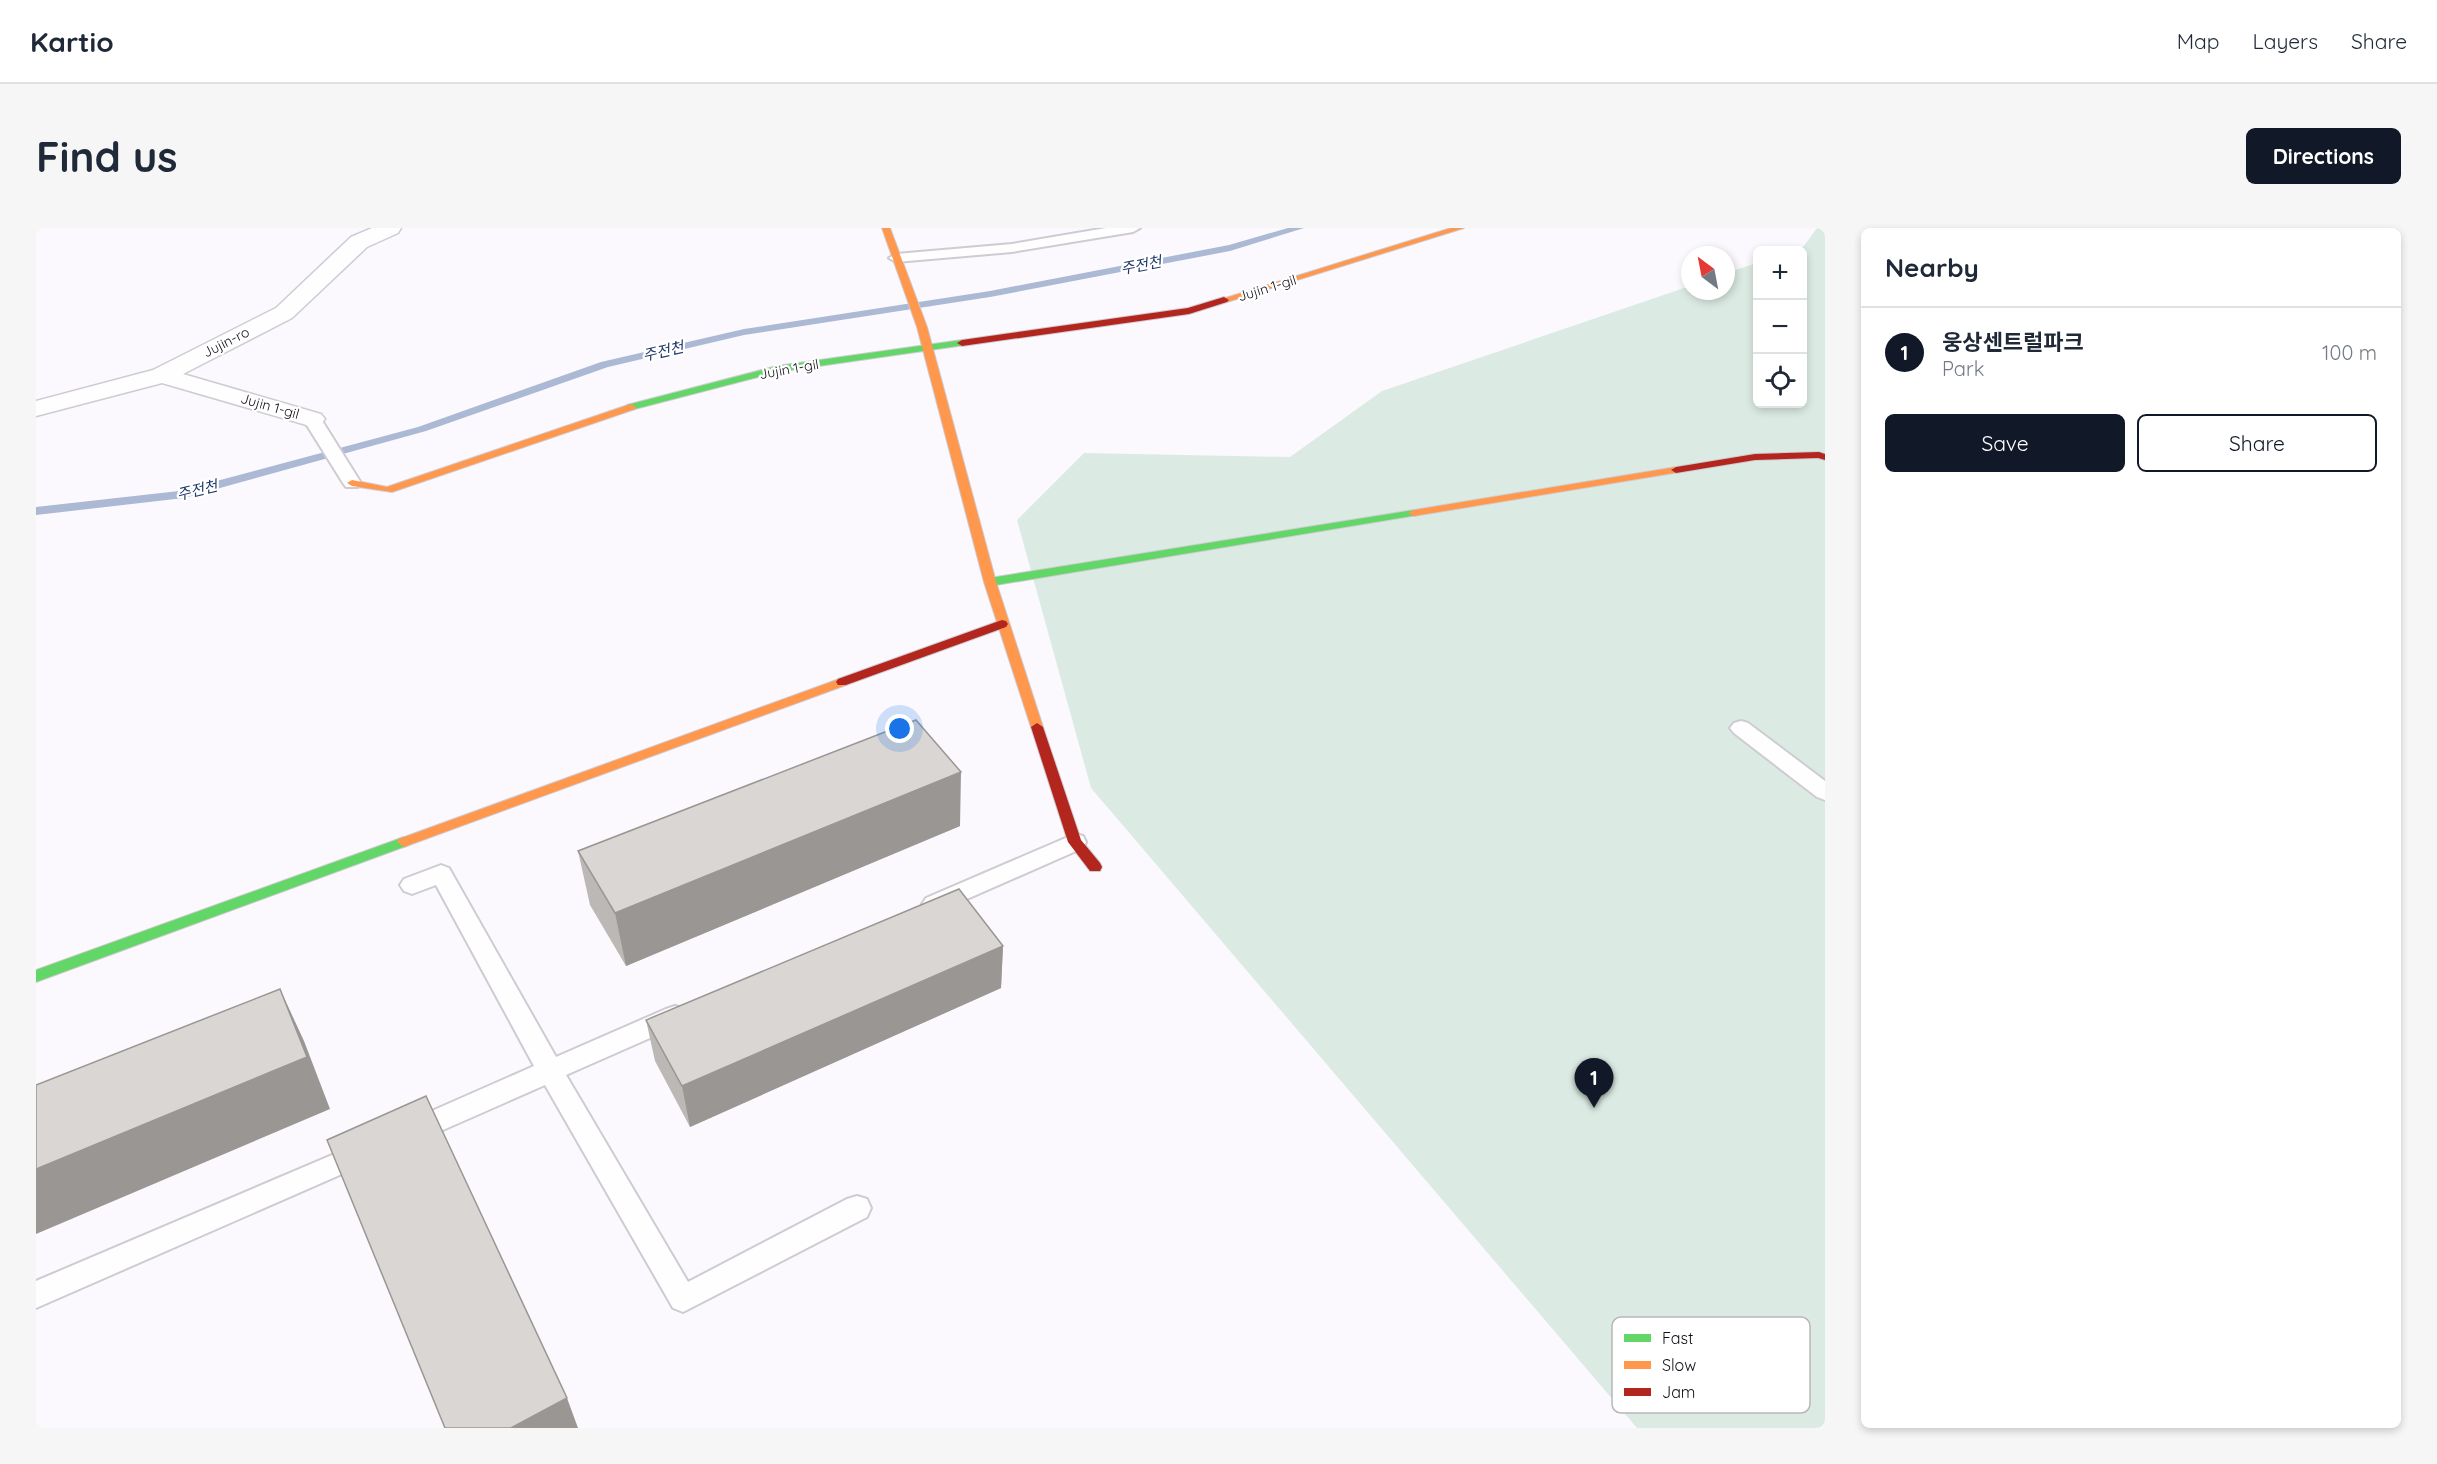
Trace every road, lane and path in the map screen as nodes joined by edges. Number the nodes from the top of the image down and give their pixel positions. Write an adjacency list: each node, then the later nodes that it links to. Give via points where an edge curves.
1 (388, 228): 7 (street, Jujin-ro, via 359,242 284,313)
2 (886, 228): 5 (street)
3 (1132, 228): 5 (lane)
4 (1460, 228): 6 (street, Jujin 1-gil, via 1190,311)
5 (898, 264): 6 (street)
6 (928, 349): 11 (street, Jujin 1-gil, via 777,369 646,402 388,490); 12 (street)
7 (162, 375): 8 (street, Jujin-ro); 9 (street, Jujin 1-gil)
8 (36, 409)
9 (312, 419): 11 (lane, Jujin 1-gil)
10 (1825, 457): 12 (street, via 1755,457)
11 (352, 483)
12 (990, 582): 13 (street)
13 (1002, 624): 16 (street); 20 (street)
14 (1740, 728): 15 (lane)
15 (1825, 792)
16 (1075, 843): 17 (street); 19 (lane)
17 (1095, 867)
18 (412, 885): 22 (lane, via 441,874)
19 (911, 914)
20 (36, 976)
21 (692, 1009): 22 (lane)
22 (550, 1071): 23 (lane, via 682,1299); 24 (lane)
23 (857, 1208)
24 (36, 1295)

